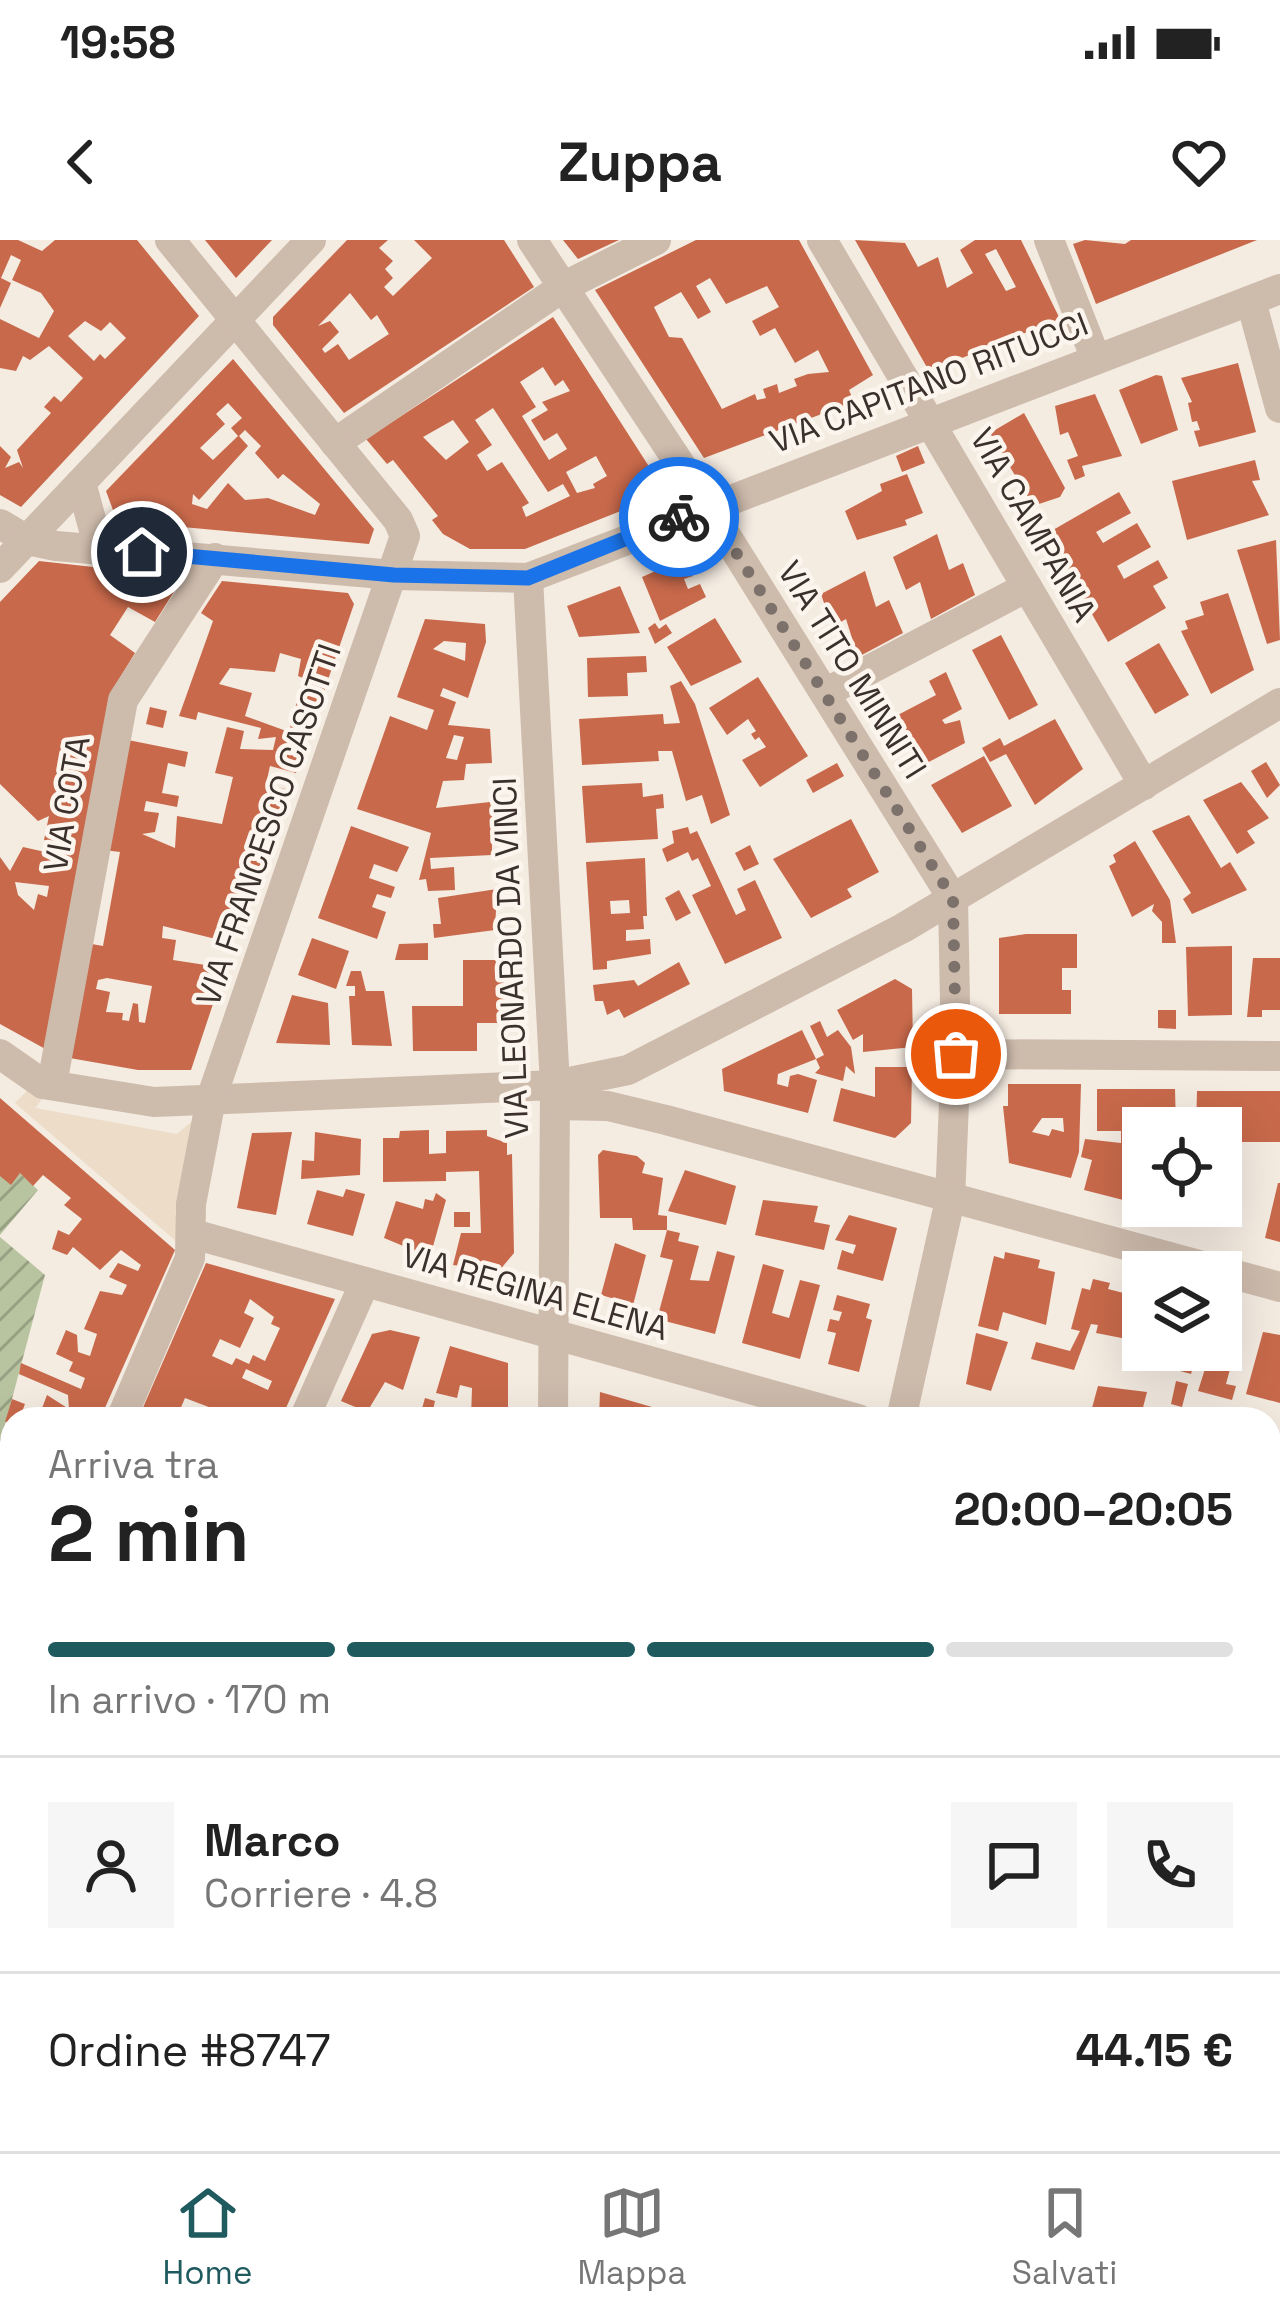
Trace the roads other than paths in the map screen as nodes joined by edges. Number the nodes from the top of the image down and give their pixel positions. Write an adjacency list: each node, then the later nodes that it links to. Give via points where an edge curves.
1 (170, 240): 10 (street, VIA FRANCESCO CASOTTI)
2 (311, 240): 10 (street)
3 (532, 240): 7 (street, VIA TITO MINNITI)
4 (656, 240): 7 (street)
5 (822, 240): 13 (street, VIA CAMPANIA)
6 (1049, 240): 11 (street)
7 (563, 287): 14 (street); 16 (street, VIA TITO MINNITI)
8 (1280, 289): 9 (street, VIA CAPITANO RITUCCI)
9 (1251, 301): 11 (street, VIA CAPITANO RITUCCI); 12 (street)
10 (234, 319): 14 (street, VIA FRANCESCO CASOTTI); 15 (street)
11 (1096, 359): 13 (street, VIA CAPITANO RITUCCI)
12 (1280, 408)
13 (931, 422): 16 (street, VIA CAPITANO RITUCCI); 24 (street, VIA CAMPANIA)
14 (335, 443): 22 (street, VIA FRANCESCO CASOTTI, via 398,520 405,536)
15 (81, 483): 18 (street); 19 (street)
16 (707, 506): 23 (street, VIA CAPITANO RITUCCI); 25 (street, VIA TITO MINNITI)
17 (0, 524): 18 (street)
18 (27, 540): 19 (street, VIA CAPITANO RITUCCI); 21 (street)
19 (99, 548): 20 (street, VIA CAPITANO RITUCCI)
20 (215, 558): 22 (street, VIA CAPITANO RITUCCI); 35 (street, VIA COTA, via 123,700 54,1073)
21 (0, 568)
22 (394, 575): 23 (street, VIA CAPITANO RITUCCI); 37 (street, VIA FRANCESCO CASOTTI)
23 (528, 578): 36 (street, VIA LEONARDO DA VINCI)
24 (1027, 587): 25 (street); 27 (street, VIA CAMPANIA)
25 (825, 694): 28 (street, VIA TITO MINNITI)
26 (1280, 703): 27 (street)
27 (1144, 785): 28 (street)
28 (953, 899): 29 (street); 30 (street)
29 (903, 928): 30 (street); 33 (street)
30 (955, 962): 32 (street)
31 (0, 1054): 35 (street)
32 (956, 1054): 34 (street); 39 (street)
33 (662, 1056): 36 (street); 38 (street, via 657,1076)
34 (1280, 1056)
35 (44, 1084): 37 (street, via 154,1102)
36 (555, 1095): 37 (street); 38 (street); 45 (street, VIA LEONARDO DA VINCI)
37 (211, 1099): 42 (street, VIA FRANCESCO CASOTTI)
38 (666, 1120): 40 (street)
39 (954, 1145): 40 (street); 41 (street)
40 (900, 1186): 41 (street)
41 (950, 1200): 44 (street); 50 (street)
42 (193, 1234): 43 (street, VIA REGINA ELENA); 46 (street, VIA FRANCESCO CASOTTI)
43 (365, 1282): 45 (street, VIA REGINA ELENA); 47 (street)
44 (1280, 1287)
45 (554, 1335): 48 (street, VIA LEONARDO DA VINCI); 49 (street, VIA REGINA ELENA)
46 (126, 1407)
47 (309, 1407)
48 (554, 1407)
49 (815, 1407)
50 (904, 1407)

